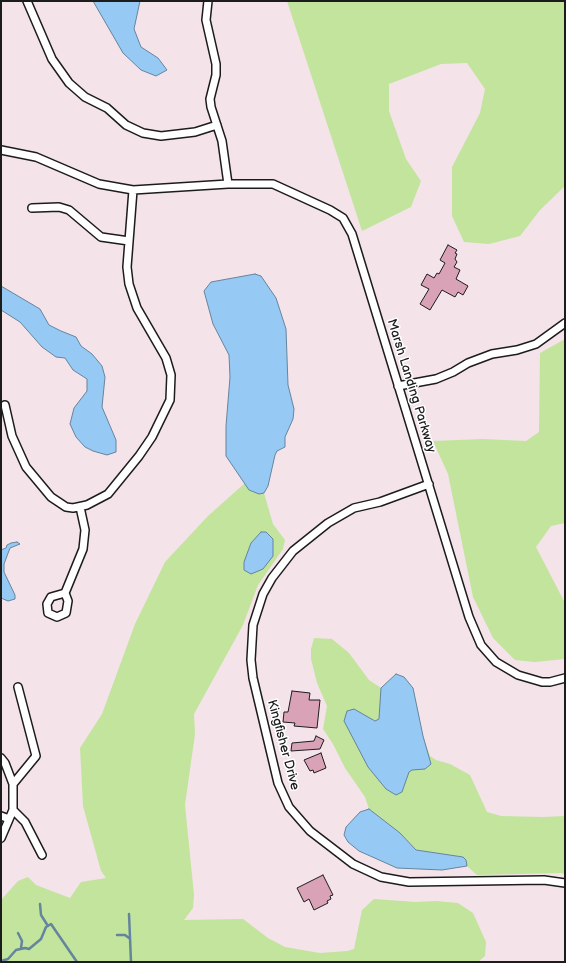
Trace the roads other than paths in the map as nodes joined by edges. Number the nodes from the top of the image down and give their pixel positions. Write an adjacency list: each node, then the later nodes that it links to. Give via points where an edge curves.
1 (27, 1): 3 (street, via 52,59 69,84 85,97 107,108 126,125 143,133 161,136 195,132)
2 (208, 1): 3 (street, via 206,20 216,64 210,99)
3 (217, 125): 5 (street, via 226,157)
4 (1, 150): 6 (street, via 36,157 99,184)
5 (228, 184): 6 (street, Marsh Landing Parkway); 10 (street, Marsh Landing Parkway, via 255,183 281,187 343,218 352,234)
6 (133, 190): 8 (street)
7 (32, 208): 8 (street, via 59,207 69,210 100,236)
8 (129, 241): 13 (street, via 127,267 131,293 166,358 171,375 170,400 152,437 115,487 100,499)
9 (565, 324): 10 (street, via 536,344 492,354 436,379)
10 (398, 386): 12 (street, Marsh Landing Parkway)
11 (5, 406): 13 (street, via 12,436 35,480 60,504 73,508)
12 (429, 484): 15 (street, Marsh Landing Parkway, via 469,616 481,645 505,669 528,679 550,682); 24 (street, Kingfisher Drive, via 380,502 354,508 328,523 281,564 263,594 253,625 251,660 278,783 289,808 310,831 353,864 381,877 409,882 544,880)
13 (80, 507): 14 (street, via 85,530 84,544)
14 (65, 593)
15 (565, 678)
16 (18, 687): 18 (street, via 36,756)
17 (1, 758): 18 (street)
18 (13, 784): 19 (street)
19 (13, 810): 21 (street); 23 (street, via 26,822)
20 (1, 816): 21 (street)
21 (9, 819): 22 (street)
22 (1, 838)
23 (42, 855)
24 (565, 883)

